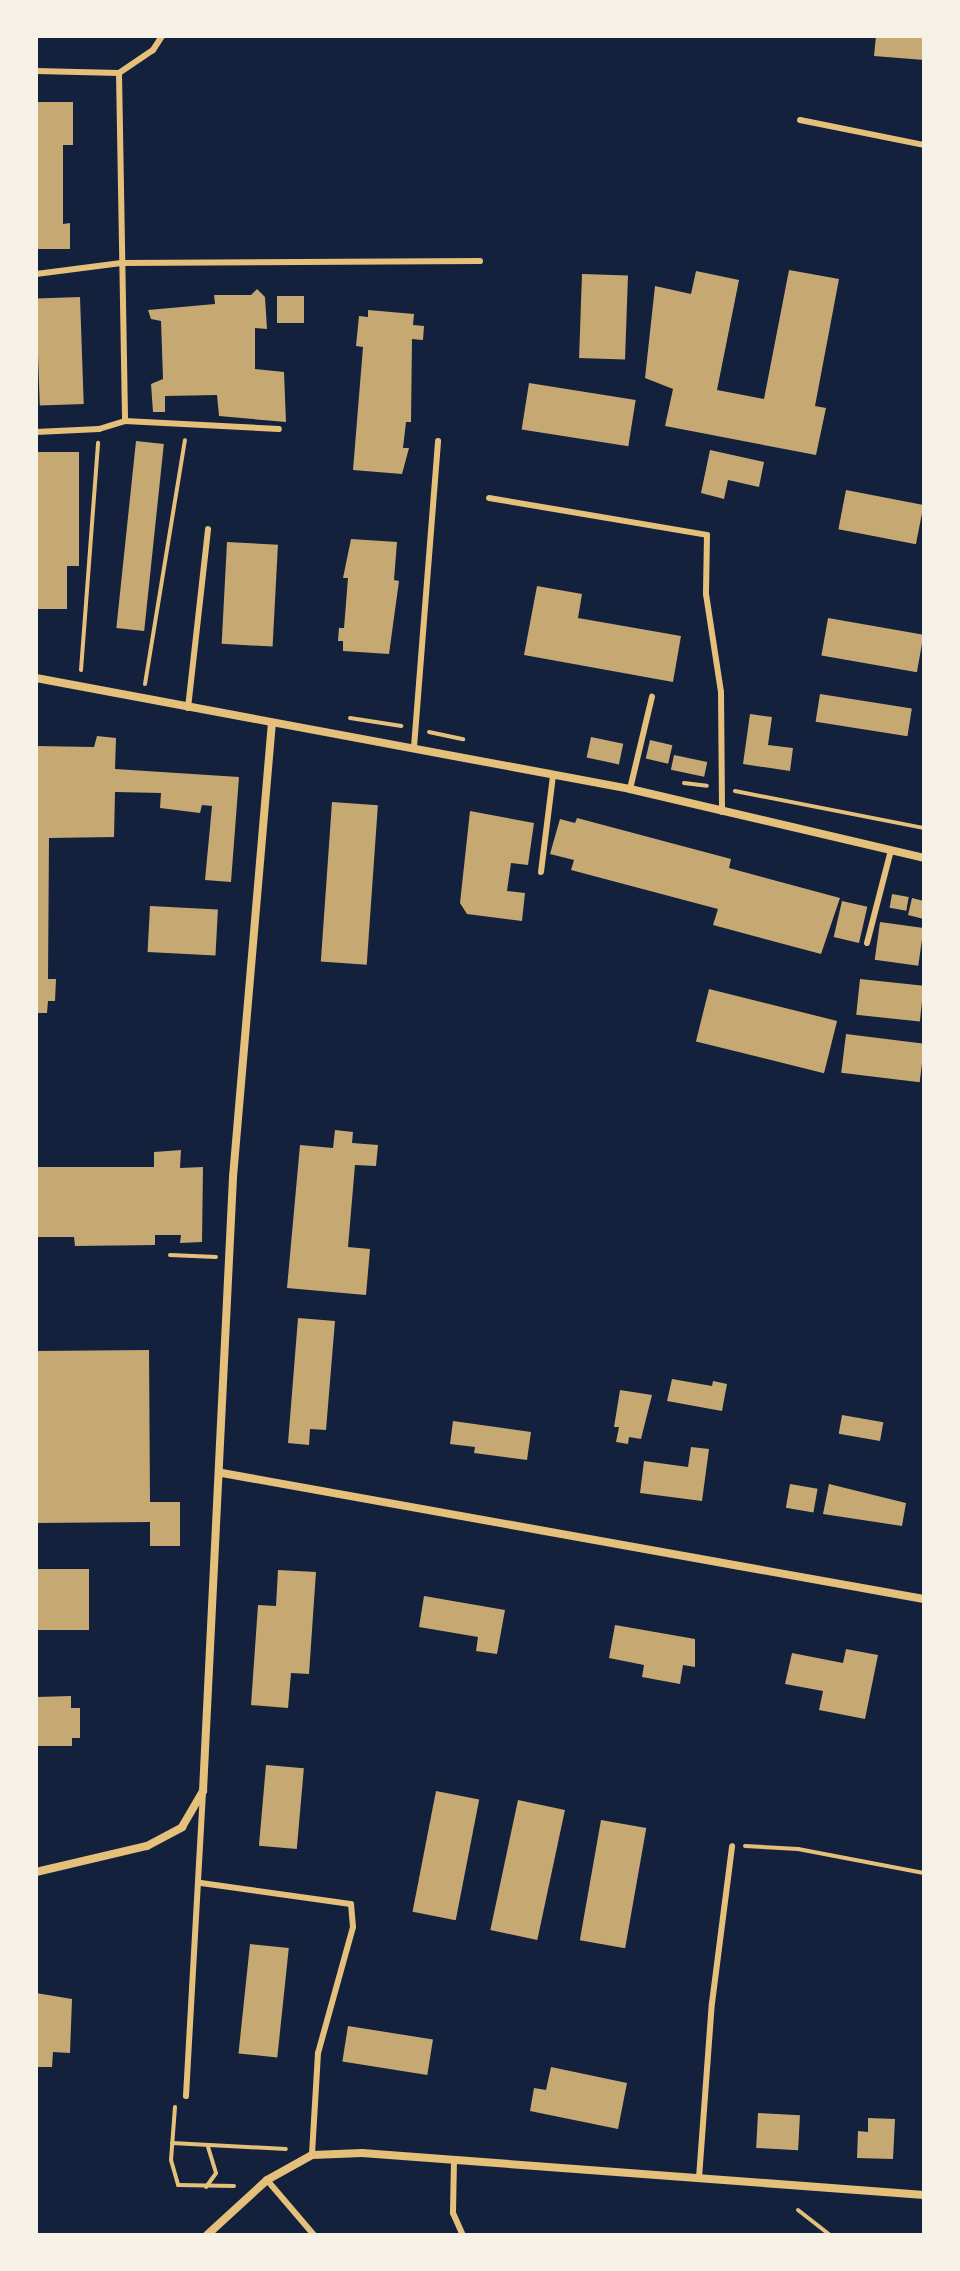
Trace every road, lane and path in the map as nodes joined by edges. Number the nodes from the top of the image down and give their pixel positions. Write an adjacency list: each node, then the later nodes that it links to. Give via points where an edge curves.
1 (162, 36): 3 (lane, via 153,50)
2 (36, 71): 3 (lane)
3 (119, 73): 7 (lane)
4 (800, 120): 5 (lane)
5 (924, 145)
6 (480, 261): 7 (lane)
7 (121, 263): 8 (lane); 9 (lane)
8 (36, 274)
9 (125, 421): 10 (lane); 11 (lane)
10 (187, 428): 12 (lane); 19 (path)
11 (99, 429): 13 (lane); 17 (path)
12 (279, 429)
13 (36, 432)
14 (438, 441): 23 (lane)
15 (489, 498): 26 (lane, via 707,535 706,594 721,692)
16 (208, 529): 21 (lane)
17 (81, 676)
18 (36, 678): 21 (street)
19 (145, 686)
20 (652, 697): 25 (lane)
21 (188, 708): 22 (street)
22 (272, 724): 23 (street); 32 (street)
23 (414, 747): 24 (street)
24 (553, 775): 25 (street); 29 (lane)
25 (630, 789): 26 (street)
26 (722, 812): 27 (street)
27 (891, 850): 28 (street); 30 (lane)
28 (924, 858)
29 (541, 872)
30 (867, 943)
31 (170, 1255): 32 (path)
32 (230, 1257): 33 (street)
33 (222, 1473): 34 (street); 35 (street)
34 (924, 1597)
35 (203, 1791): 37 (street, via 182,1827 147,1846); 39 (lane)
36 (732, 1846): 38 (path, via 798,1849); 45 (lane, via 712,2003)
37 (36, 1872)
38 (924, 1873)
39 (201, 1883): 40 (lane); 43 (lane, via 351,1904 353,1927 318,2053)
40 (186, 2096)
41 (172, 2143): 42 (path)
42 (206, 2145): 43 (path); 47 (path, via 216,2163)
43 (312, 2152): 44 (street); 46 (street)
44 (454, 2160): 45 (street); 52 (lane, via 453,2213)
45 (699, 2178): 48 (street)
46 (267, 2180): 50 (street); 51 (lane)
47 (206, 2187)
48 (924, 2195)
49 (798, 2210): 53 (path)
50 (207, 2235)
51 (314, 2235)
52 (463, 2235)
53 (830, 2235)

